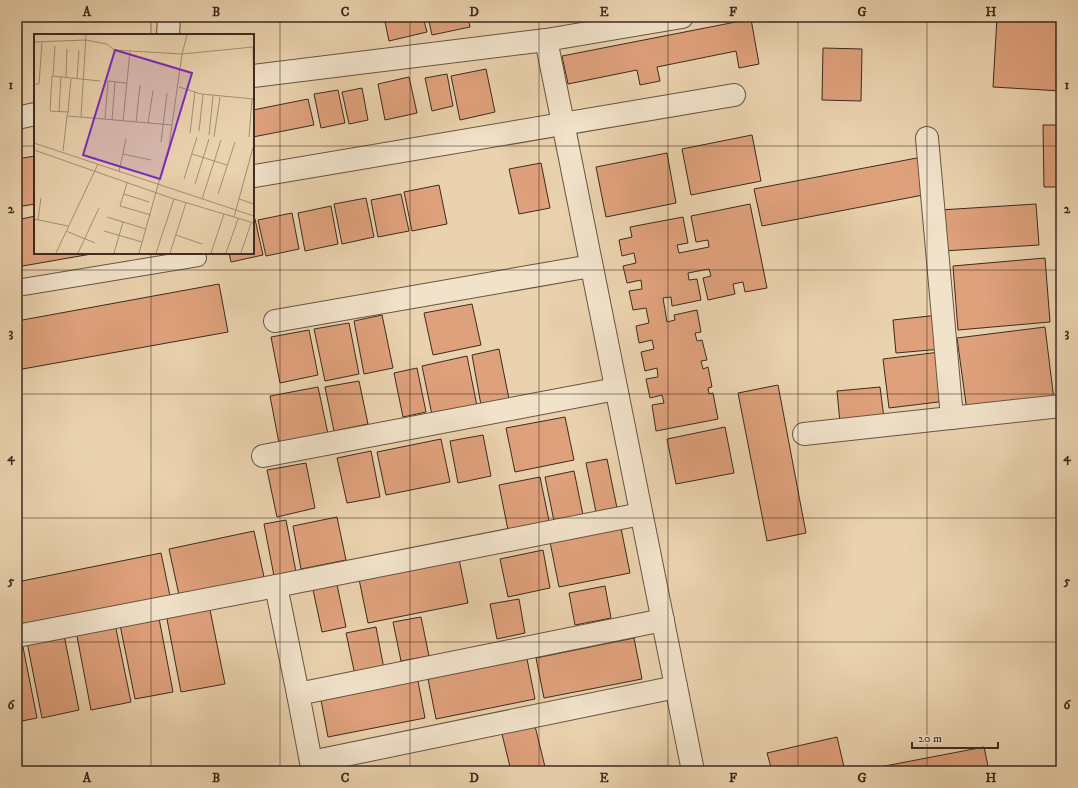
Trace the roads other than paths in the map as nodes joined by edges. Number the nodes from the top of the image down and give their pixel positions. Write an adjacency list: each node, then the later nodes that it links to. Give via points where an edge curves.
1 (169, 17): 3 (street)
2 (682, 17): 4 (street)
3 (168, 34)
4 (546, 40): 5 (street); 9 (street)
5 (254, 76)
6 (734, 95): 9 (street)
7 (34, 114): 8 (street)
8 (17, 118)
9 (564, 123): 11 (street); 13 (street)
10 (927, 138): 18 (street)
11 (255, 176)
12 (197, 254): 14 (lane, via 198,258)
13 (591, 266): 15 (street); 16 (street)
14 (17, 288)
15 (275, 321)
16 (616, 389): 20 (street); 21 (street)
17 (1061, 406): 18 (street)
18 (952, 418): 19 (street)
19 (804, 434)
20 (263, 456)
21 (641, 514): 22 (street); 23 (street)
22 (276, 586): 24 (street); 26 (street)
23 (663, 620): 25 (street); 26 (street)
24 (17, 636)
25 (676, 686): 26 (street, via 311,762); 27 (street)
26 (298, 694)
27 (693, 771)

